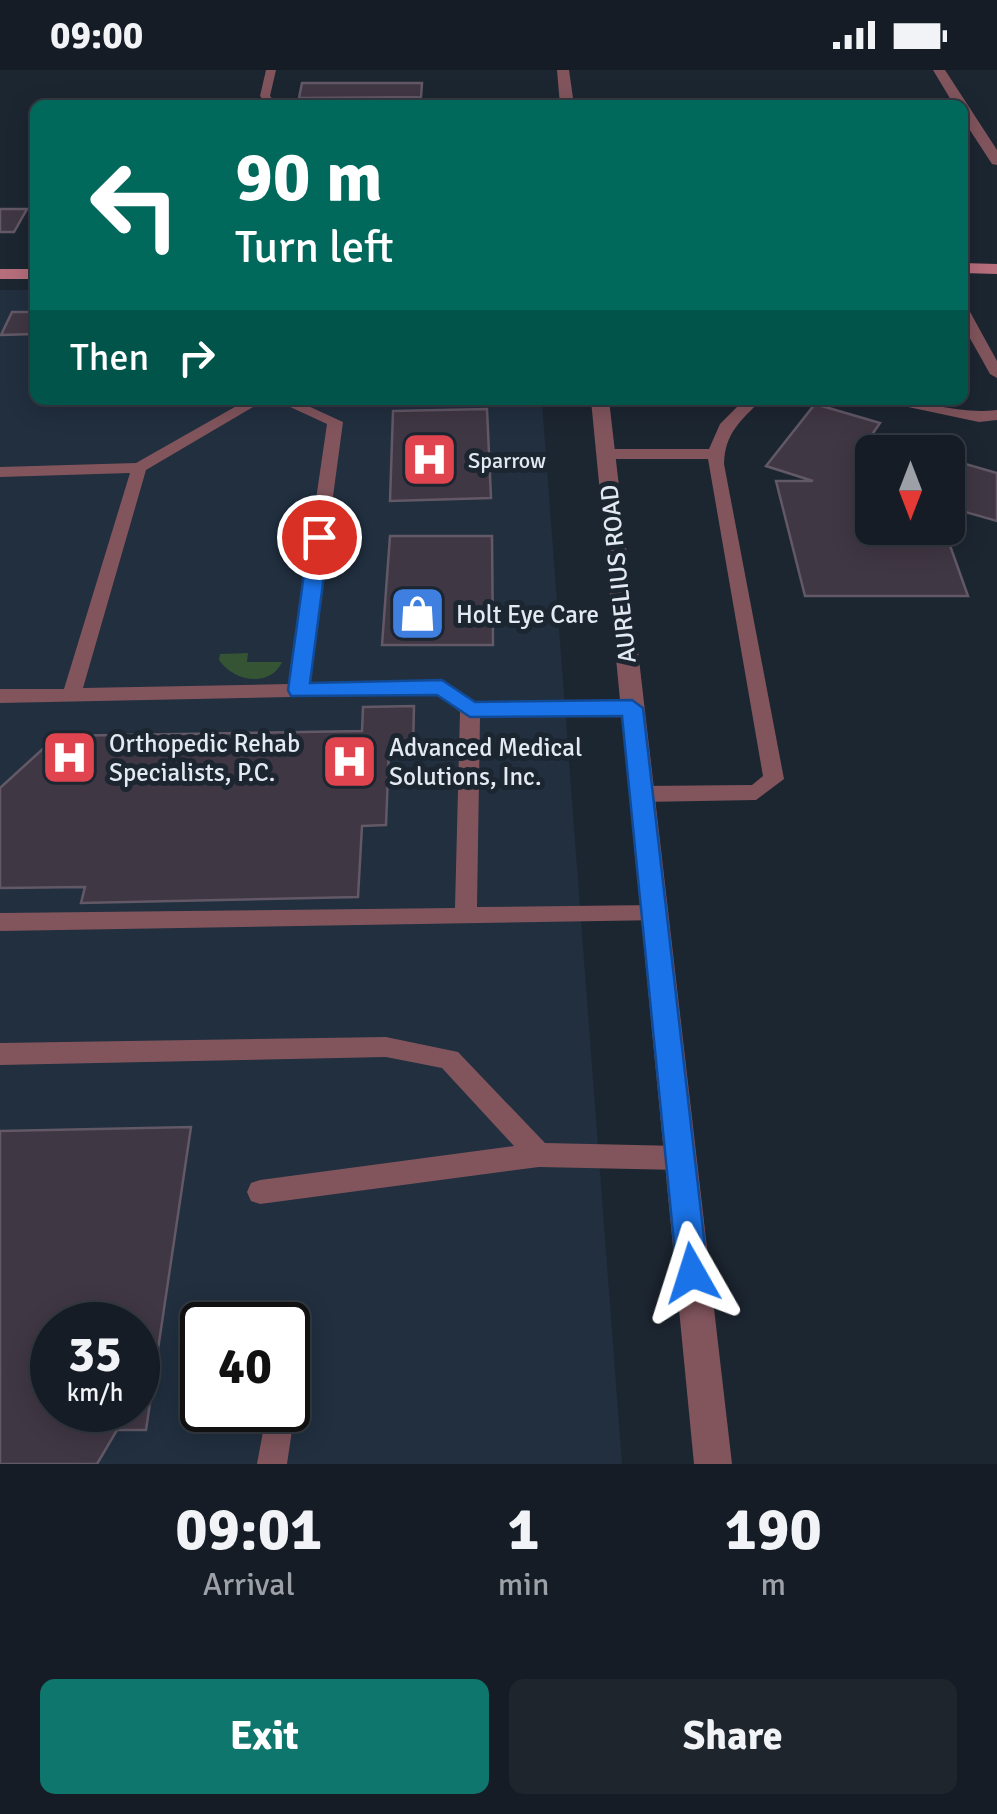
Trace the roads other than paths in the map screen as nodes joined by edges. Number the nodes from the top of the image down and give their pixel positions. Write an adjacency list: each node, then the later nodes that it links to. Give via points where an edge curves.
1 (271, 70): 4 (lane)
2 (563, 70): 5 (street)
3 (939, 70): 6 (street)
4 (269, 100)
5 (566, 100)
6 (958, 100)
7 (968, 116): 8 (street)
8 (997, 162)
9 (968, 268): 10 (main road)
10 (997, 268)
11 (0, 274): 12 (main road)
12 (30, 274)
13 (968, 321): 14 (lane)
14 (997, 374)
15 (249, 405): 23 (lane)
16 (294, 405): 25 (lane, via 334,422)
17 (601, 405): 21 (street, AURELIUS ROAD)
18 (748, 405): 22 (lane, via 719,435)
19 (928, 405): 20 (lane)
20 (997, 415)
21 (606, 454): 22 (lane); 28 (street, AURELIUS ROAD)
22 (716, 454): 30 (lane, via 774,779 756,792)
23 (139, 468): 24 (lane); 27 (lane)
24 (0, 472)
25 (298, 690): 27 (lane); 29 (lane, via 442,687)
26 (0, 696): 27 (lane)
27 (72, 696)
28 (632, 708): 29 (lane); 30 (street, AURELIUS ROAD)
29 (470, 710): 32 (lane)
30 (642, 794): 31 (street, AURELIUS ROAD)
31 (654, 914): 32 (lane); 36 (street, AURELIUS ROAD)
32 (466, 916): 33 (lane)
33 (0, 922)
34 (0, 1054): 35 (lane, via 386,1046 449,1059)
35 (539, 1155): 36 (lane); 37 (lane)
36 (680, 1158): 40 (street, AURELIUS ROAD)
37 (260, 1192)
38 (277, 1432): 39 (lane)
39 (272, 1464)
40 (713, 1464)

